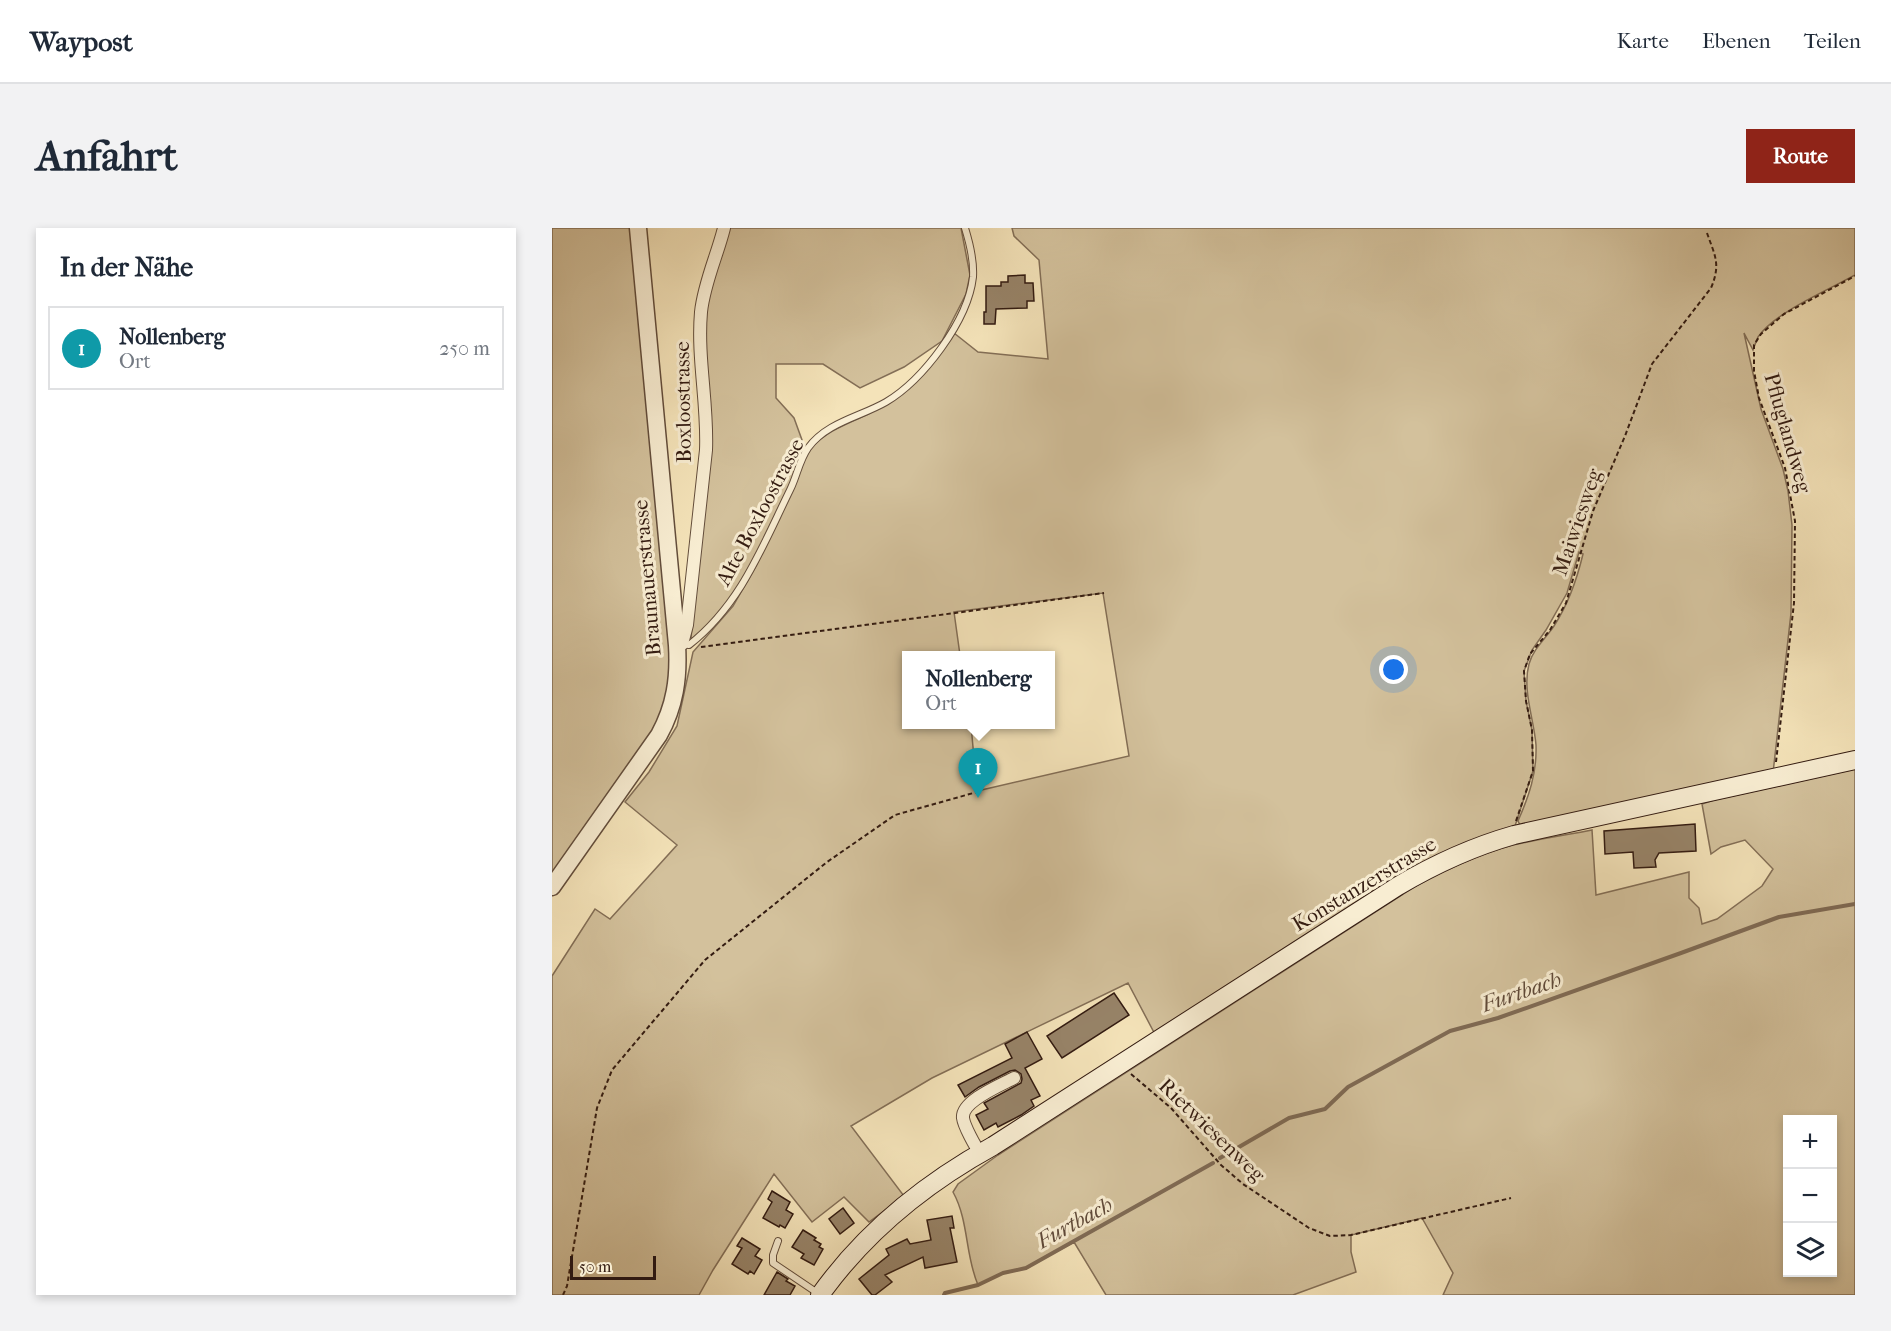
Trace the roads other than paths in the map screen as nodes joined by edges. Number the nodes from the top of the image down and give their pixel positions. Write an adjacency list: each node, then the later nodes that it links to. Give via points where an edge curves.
1 (638, 228): 4 (street, Braunauerstrasse)
2 (724, 228): 4 (street, Boxloostrasse, via 701,316 706,441 687,625)
3 (965, 228): 4 (lane, Alte Boxloostrasse, via 972,256 972,285 942,347 913,381 892,398 834,426 815,440 803,457 741,588 713,623 689,645)
4 (679, 645): 6 (street, Braunauerstrasse, via 676,691 665,725)
5 (1855, 760): 8 (main road, Konstanzerstrasse, via 1514,835 1469,850 1415,876)
6 (552, 887)
7 (1014, 1078): 8 (street, via 966,1107 963,1119)
8 (980, 1153): 10 (main road, Konstanzerstrasse, via 892,1214 855,1250)
9 (778, 1241): 10 (lane, via 773,1263)
10 (820, 1295)

